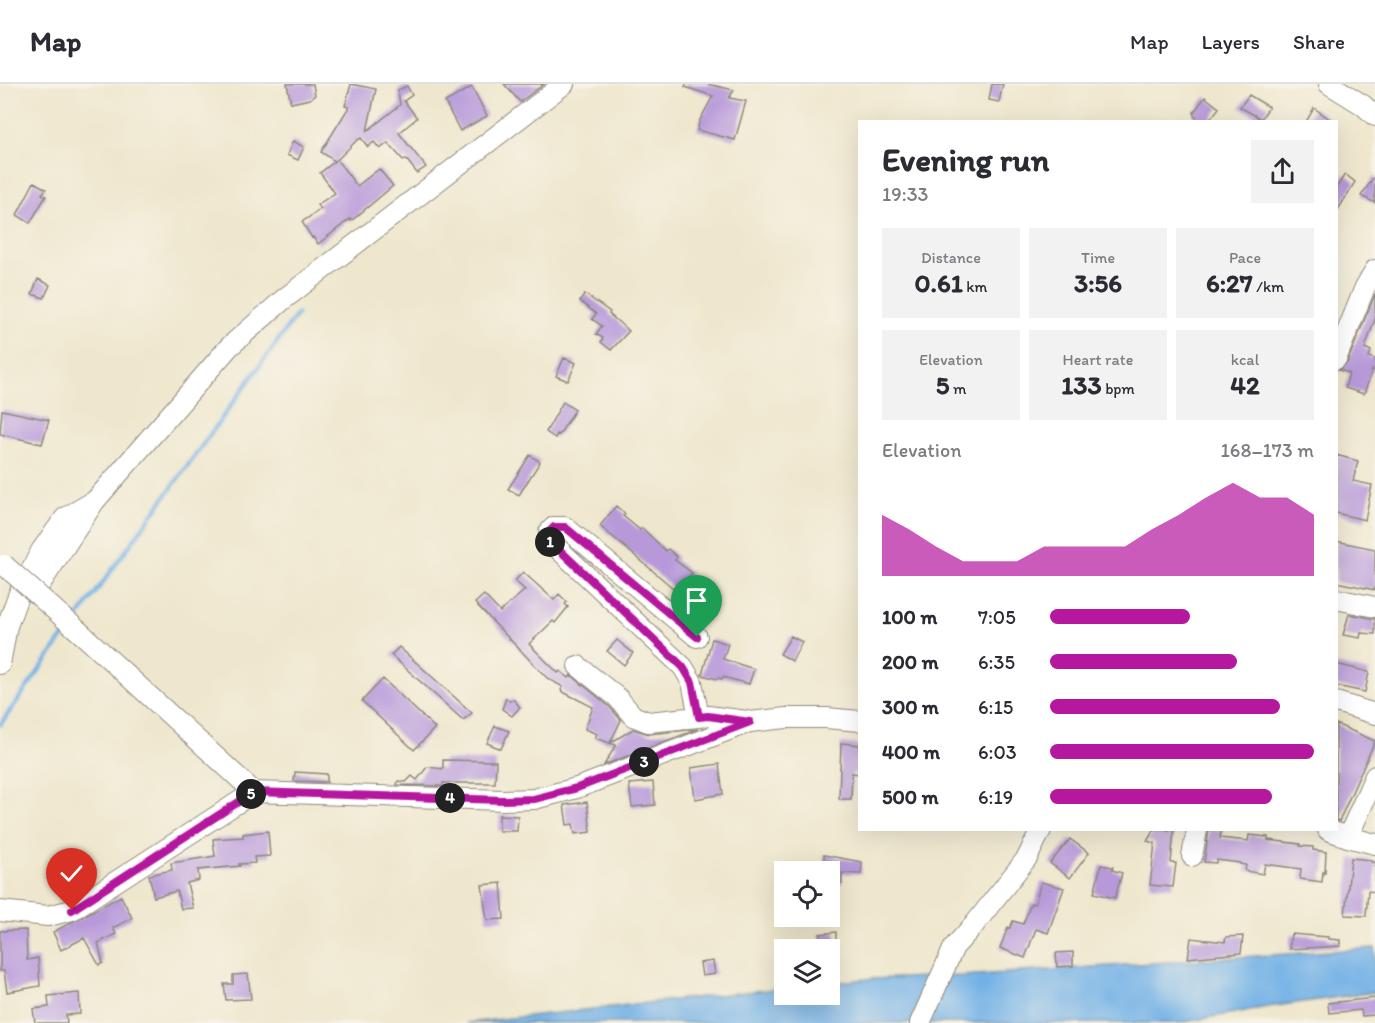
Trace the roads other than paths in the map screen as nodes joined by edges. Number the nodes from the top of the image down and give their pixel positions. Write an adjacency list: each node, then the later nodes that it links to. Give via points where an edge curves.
1 (564, 84): 6 (street, via 284,299 229,347)
2 (1329, 84): 3 (street)
3 (1375, 116)
4 (1375, 270): 5 (street)
5 (1338, 354)
6 (94, 502): 8 (street); 12 (street, via 65,518 41,551 19,592)
7 (2, 563): 8 (street, bridge)
8 (35, 592): 20 (street, bridge)
9 (1338, 599): 10 (street)
10 (1375, 607)
11 (697, 637): 16 (street, via 565,527 554,527 549,532 549,540 683,667 692,682)
12 (0, 664)
13 (578, 666): 16 (street, via 618,698 633,716 648,722)
14 (1338, 703): 15 (street)
15 (1375, 714)
16 (699, 717): 17 (street)
17 (750, 722): 18 (street, via 786,718); 20 (street, via 599,780 534,799)
18 (858, 722)
19 (1375, 776): 24 (street)
20 (254, 792): 27 (street, via 72,910 48,916)
21 (1040, 831): 28 (street, via 1027,858 954,947)
22 (1197, 831): 26 (street)
23 (1331, 831): 24 (street)
24 (1348, 837): 25 (street)
25 (1375, 844)
26 (1192, 856)
27 (0, 911)
28 (920, 1023)

